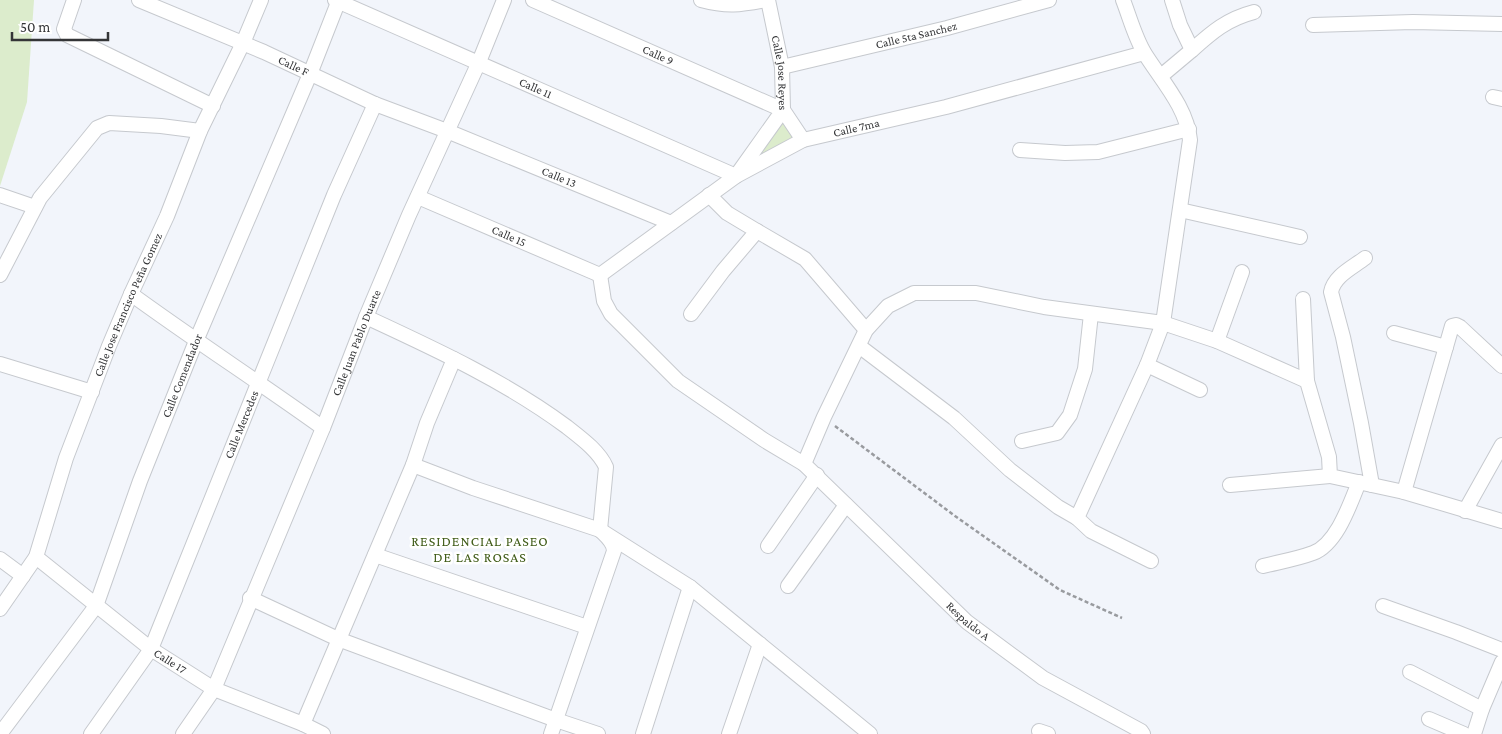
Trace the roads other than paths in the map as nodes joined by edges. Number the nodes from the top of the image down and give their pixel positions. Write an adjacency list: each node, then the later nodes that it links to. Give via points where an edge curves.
1 (74, 0): 23 (street, via 64,29 67,35)
2 (140, 0): 15 (street, Calle F)
3 (261, 0): 15 (street, Calle Jose Francisco Peña Gomez)
4 (337, 0): 18 (street, Calle 11); 20 (street, Calle Comendador)
5 (504, 0): 18 (street, Calle Juan Pablo Duarte)
6 (533, 0): 24 (street, Calle 9)
7 (701, 0): 8 (street, via 737,6)
8 (767, 0): 19 (street, Calle Jose Reyes)
9 (1048, 0): 19 (street, Calle 5ta Sanchez)
10 (1123, 0): 17 (street)
11 (1172, 0): 16 (street)
12 (1254, 12): 16 (street, via 1227,22)
13 (1502, 24): 14 (street)
14 (1312, 25)
15 (243, 43): 20 (street, Calle F); 23 (street, Calle Jose Francisco Peña Gomez)
16 (1192, 50): 21 (street)
17 (1144, 53): 21 (street); 28 (street, Calle 7ma, via 946,107)
18 (479, 62): 27 (street, Calle Juan Pablo Duarte); 30 (street, Calle 11)
19 (782, 67): 24 (street, Calle Jose Reyes)
20 (310, 74): 22 (street, Calle F); 51 (street, Calle Comendador)
21 (1161, 76): 25 (street)
22 (375, 104): 27 (street, Calle F); 59 (street, Calle Mercedes)
23 (213, 106): 26 (street, Calle Jose Francisco Peña Gomez)
24 (783, 110): 28 (street, Calle Jose Reyes); 30 (street)
25 (1189, 130): 29 (street, via 1098,152); 35 (street)
26 (200, 131): 34 (street, via 104,124 97,128); 43 (street, Calle Jose Francisco Peña Gomez, via 167,216)
27 (447, 131): 33 (street, Calle Juan Pablo Duarte); 36 (street, Calle 13)
28 (803, 140): 30 (street, Calle 7ma)
29 (1020, 150)
30 (736, 176): 32 (street, Calle 7ma)
31 (0, 194): 34 (street)
32 (710, 195): 36 (street, Calle 7ma); 37 (street, via 727,214)
33 (418, 197): 42 (street, Calle 15); 47 (street, Calle Juan Pablo Duarte)
34 (36, 207): 41 (street)
35 (1180, 210): 38 (street); 48 (street)
36 (671, 224): 42 (street, Calle 7ma)
37 (757, 231): 45 (street); 49 (street, via 805,259)
38 (1300, 237)
39 (1365, 258): 70 (street, via 1337,278 1331,292 1362,423)
40 (1242, 272): 52 (street)
41 (0, 275)
42 (600, 276): 66 (street, Respaldo A, via 604,302 611,314 678,381)
43 (131, 294): 51 (street); 62 (street, Calle Jose Francisco Peña Gomez)
44 (1303, 299): 60 (street)
45 (691, 314)
46 (1091, 314): 48 (street); 49 (street, via 976,293 914,293 888,306); 64 (street, via 1086,368 1070,415 1057,433)
47 (366, 317): 55 (street); 63 (street, Calle Juan Pablo Duarte)
48 (1163, 323): 52 (street); 57 (street)
49 (866, 330): 53 (street)
50 (1394, 333): 54 (street)
51 (196, 341): 59 (street); 88 (street, Calle Comendador, via 140,481)
52 (1217, 341): 60 (street)
53 (859, 346): 66 (street); 75 (street, via 954,418 1010,470 1058,507)
54 (1446, 347): 58 (street, via 1452,326 1456,325); 72 (street)
55 (454, 359): 67 (street); 77 (street, via 525,398 579,436 603,458 606,467)
56 (0, 364): 62 (street)
57 (1147, 365): 61 (street); 75 (street)
58 (1502, 366)
59 (258, 381): 63 (street); 94 (street, Calle Mercedes)
60 (1307, 381): 69 (street, via 1329,457)
61 (1200, 390)
62 (92, 392): 80 (street, Calle Jose Francisco Peña Gomez, via 66,458)
63 (323, 428): 87 (street, Calle Juan Pablo Duarte)
64 (1022, 441)
65 (1502, 445): 74 (street)
66 (804, 464): 68 (street, Respaldo A)
67 (413, 465): 77 (street); 79 (street)
68 (817, 475): 73 (street, Respaldo A); 78 (street)
69 (1330, 476): 70 (street); 71 (street)
70 (1365, 484): 72 (street); 83 (street, via 1341,525 1315,552)
71 (1230, 486)
72 (1404, 492): 74 (street)
73 (846, 505): 85 (street); 112 (street, Respaldo A, via 967,622 1043,678)
74 (1465, 511): 76 (street)
75 (1078, 518): 82 (street, via 1091,532)
76 (1502, 521)
77 (600, 530): 86 (street); 91 (street, via 611,541 614,551)
78 (768, 546)
79 (375, 555): 91 (street); 92 (street)
80 (36, 557): 84 (street, Calle Jose Francisco Peña Gomez); 88 (street, Calle 17)
81 (0, 559): 84 (street)
82 (1150, 561)
83 (1263, 566)
84 (23, 576): 90 (street, Calle Jose Francisco Peña Gomez)
85 (788, 586)
86 (690, 587): 93 (street); 109 (street)
87 (250, 598): 92 (street); 98 (street, Calle Juan Pablo Duarte)
88 (96, 606): 94 (street, Calle 17); 103 (street, Calle Comendador)
89 (1383, 606): 95 (street)
90 (0, 608)
91 (587, 627): 101 (street)
92 (338, 639): 101 (street); 102 (street)
93 (760, 644): 110 (street); 111 (street)
94 (152, 649): 98 (street, Calle 17); 104 (street, Calle Mercedes)
95 (1502, 650)
96 (1502, 662): 99 (street)
97 (1410, 672): 99 (street)
98 (214, 688): 102 (street, Calle 17); 105 (street, Calle Juan Pablo Duarte)
99 (1482, 709): 114 (street)
100 (1429, 719): 113 (street)
101 (556, 720): 107 (street); 108 (street)
102 (303, 724): 106 (street, Calle 17)
103 (0, 734)
104 (91, 734)
105 (183, 734)
106 (323, 734)
107 (551, 734)
108 (598, 734)
109 (643, 734)
110 (728, 734)
111 (870, 734)
112 (1143, 734)
113 (1464, 734)
114 (1474, 734)

